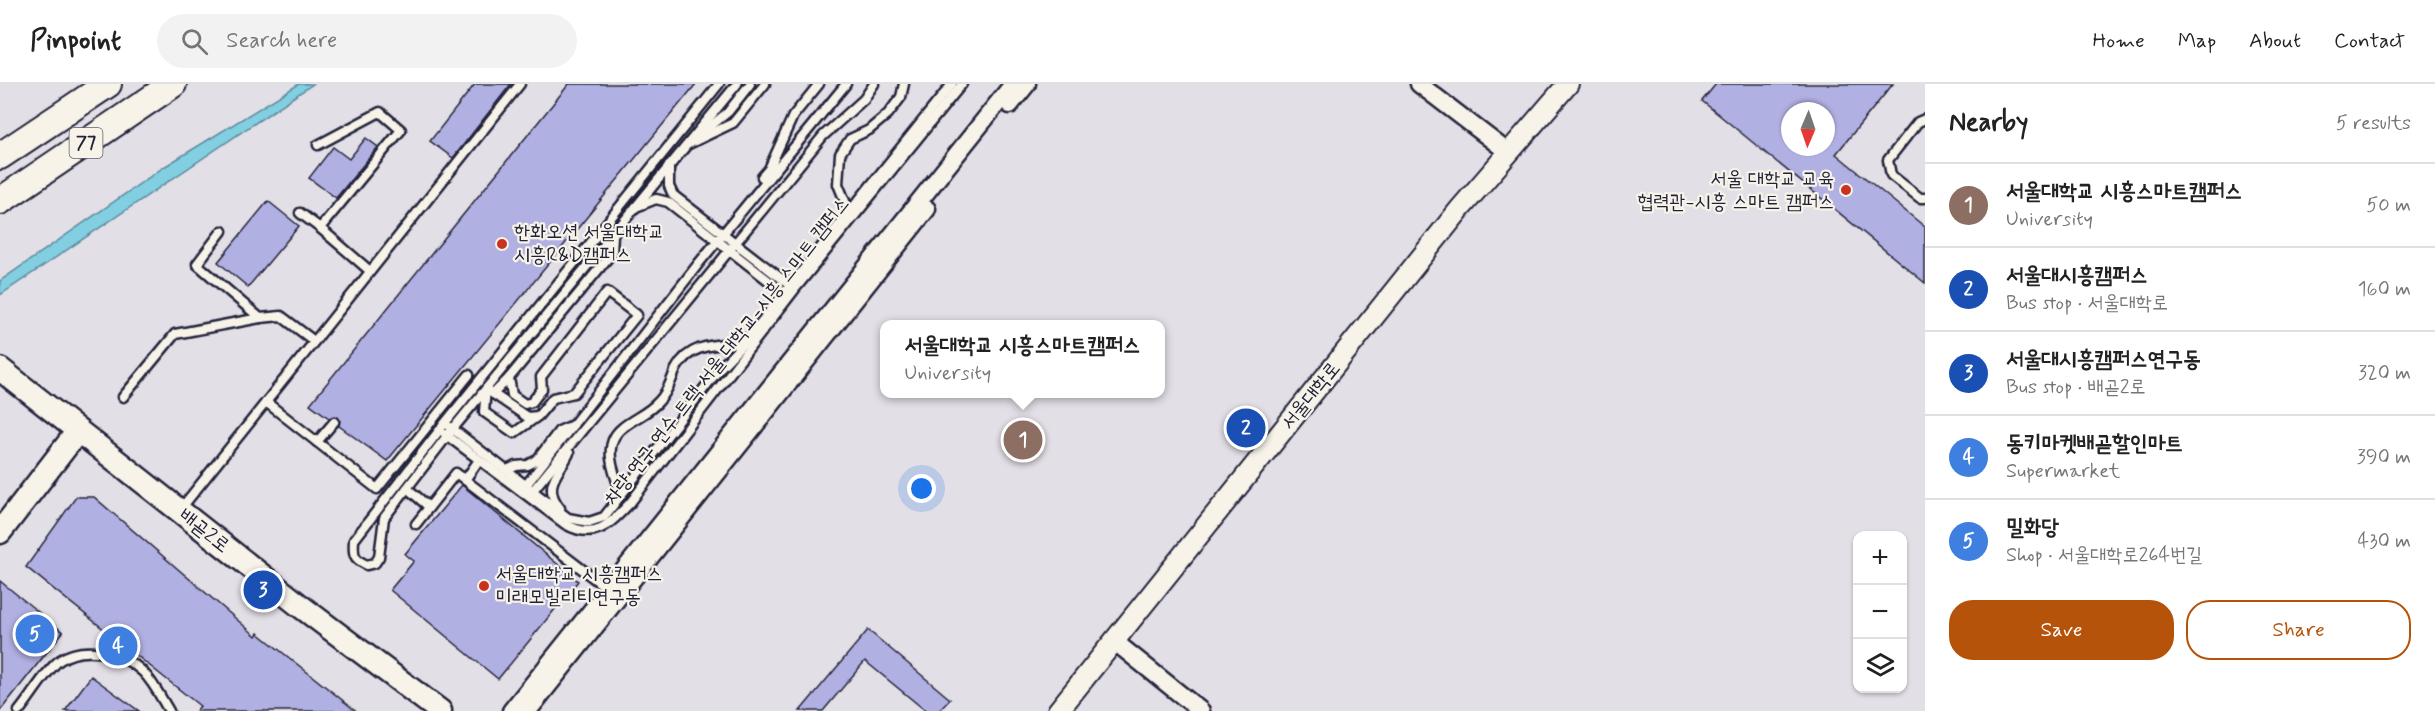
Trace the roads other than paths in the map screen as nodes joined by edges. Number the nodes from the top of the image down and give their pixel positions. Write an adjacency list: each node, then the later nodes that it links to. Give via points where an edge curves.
1 (108, 84): 22 (main road, 77)
2 (173, 84): 25 (main road, 77)
3 (519, 84): 35 (lane)
4 (719, 84): 49 (lane)
5 (736, 84): 20 (lane)
6 (750, 84): 20 (lane, via 728,112)
7 (765, 84): 20 (lane, via 733,123)
8 (819, 84): 28 (lane, via 793,116 769,169 746,197)
9 (846, 84): 28 (lane)
10 (874, 84): 34 (lane, via 864,99 824,136)
11 (904, 84): 27 (lane, via 901,97 888,114 850,140 840,154 838,184)
12 (952, 84): 27 (lane)
13 (962, 84): 36 (lane, 차량 연구 연수 트랙 서울 대학교-시흥 스마트 캠퍼스)
14 (1012, 84): 64 (street)
15 (1027, 84): 70 (street)
16 (1419, 84): 21 (street)
17 (1568, 84): 21 (street, 서울대학로)
18 (1925, 119): 24 (lane, via 1918,122 1888,160 1891,175)
19 (318, 145): 30 (lane, via 380,112 401,130)
20 (686, 145): 23 (lane)
21 (1509, 153): 65 (street, 서울대학로)
22 (0, 156)
23 (669, 166): 26 (lane); 33 (lane, via 673,195)
24 (1925, 198)
25 (0, 201)
26 (636, 207): 32 (lane); 33 (lane, via 656,199 668,202)
27 (849, 211): 36 (lane)
28 (741, 212): 33 (lane)
29 (300, 213): 30 (lane)
30 (320, 228): 35 (lane)
31 (222, 231): 37 (lane, via 197,264)
32 (613, 234): 42 (lane, via 612,253); 43 (lane)
33 (720, 237): 34 (lane); 48 (lane)
34 (732, 247): 36 (lane); 52 (lane)
35 (370, 271): 38 (lane)
36 (790, 291): 39 (lane); 57 (lane, 차량 연구 연수 트랙 서울 대학교-시흥 스마트 캠퍼스, via 630,503 604,527 578,532)
37 (260, 318): 38 (lane, via 281,316); 44 (lane, via 175,334)
38 (314, 341): 45 (lane)
39 (745, 342): 58 (lane); 58 (lane, via 699,347 685,356 663,397 621,428 610,450)
40 (0, 369): 50 (main road, 배곧2로)
41 (469, 375): 51 (lane, via 377,489)
42 (509, 378): 43 (lane); 46 (lane, via 512,395 525,404 532,402 542,389 541,377 607,292 637,315 574,393 553,398)
43 (489, 392): 46 (lane, via 527,417); 46 (lane, via 484,412 514,433); 49 (lane)
44 (123, 397)
45 (266, 402): 51 (lane); 60 (lane)
46 (538, 416)
47 (334, 422): 51 (lane)
48 (573, 425): 54 (lane, via 559,431 537,460); 57 (lane)
49 (446, 429): 53 (lane, 차량 연구 연수 트랙 서울 대학교-시흥 스마트 캠퍼스); 54 (lane); 56 (lane); 56 (lane, via 354,540 353,555 357,561 367,566 380,557 384,518)
50 (78, 431): 60 (main road, 배곧2로); 63 (main road)
51 (317, 442)
52 (573, 442): 57 (lane); 61 (lane, via 552,483 556,503)
53 (479, 460): 55 (lane); 57 (lane, 차량 연구 연수 트랙 서울 대학교-시흥 스마트 캠퍼스)
54 (507, 470): 57 (lane)
55 (465, 480): 59 (lane, via 456,473); 64 (lane)
56 (407, 488): 59 (lane)
57 (527, 491): 61 (lane)
58 (621, 492): 61 (lane, via 604,517 589,522)
59 (429, 507): 62 (lane)
60 (179, 511): 68 (main road, 배곧2로)
61 (568, 518)
62 (416, 524)
63 (0, 532)
64 (608, 590): 69 (street)
65 (1114, 641): 71 (street, 서울대학로); 72 (street)
66 (19, 711): 67 (lane, via 58,662 83,652 118,658 142,671)
67 (169, 711)
68 (440, 711)
69 (511, 711)
70 (528, 711)
71 (1058, 711)
72 (1201, 711)

